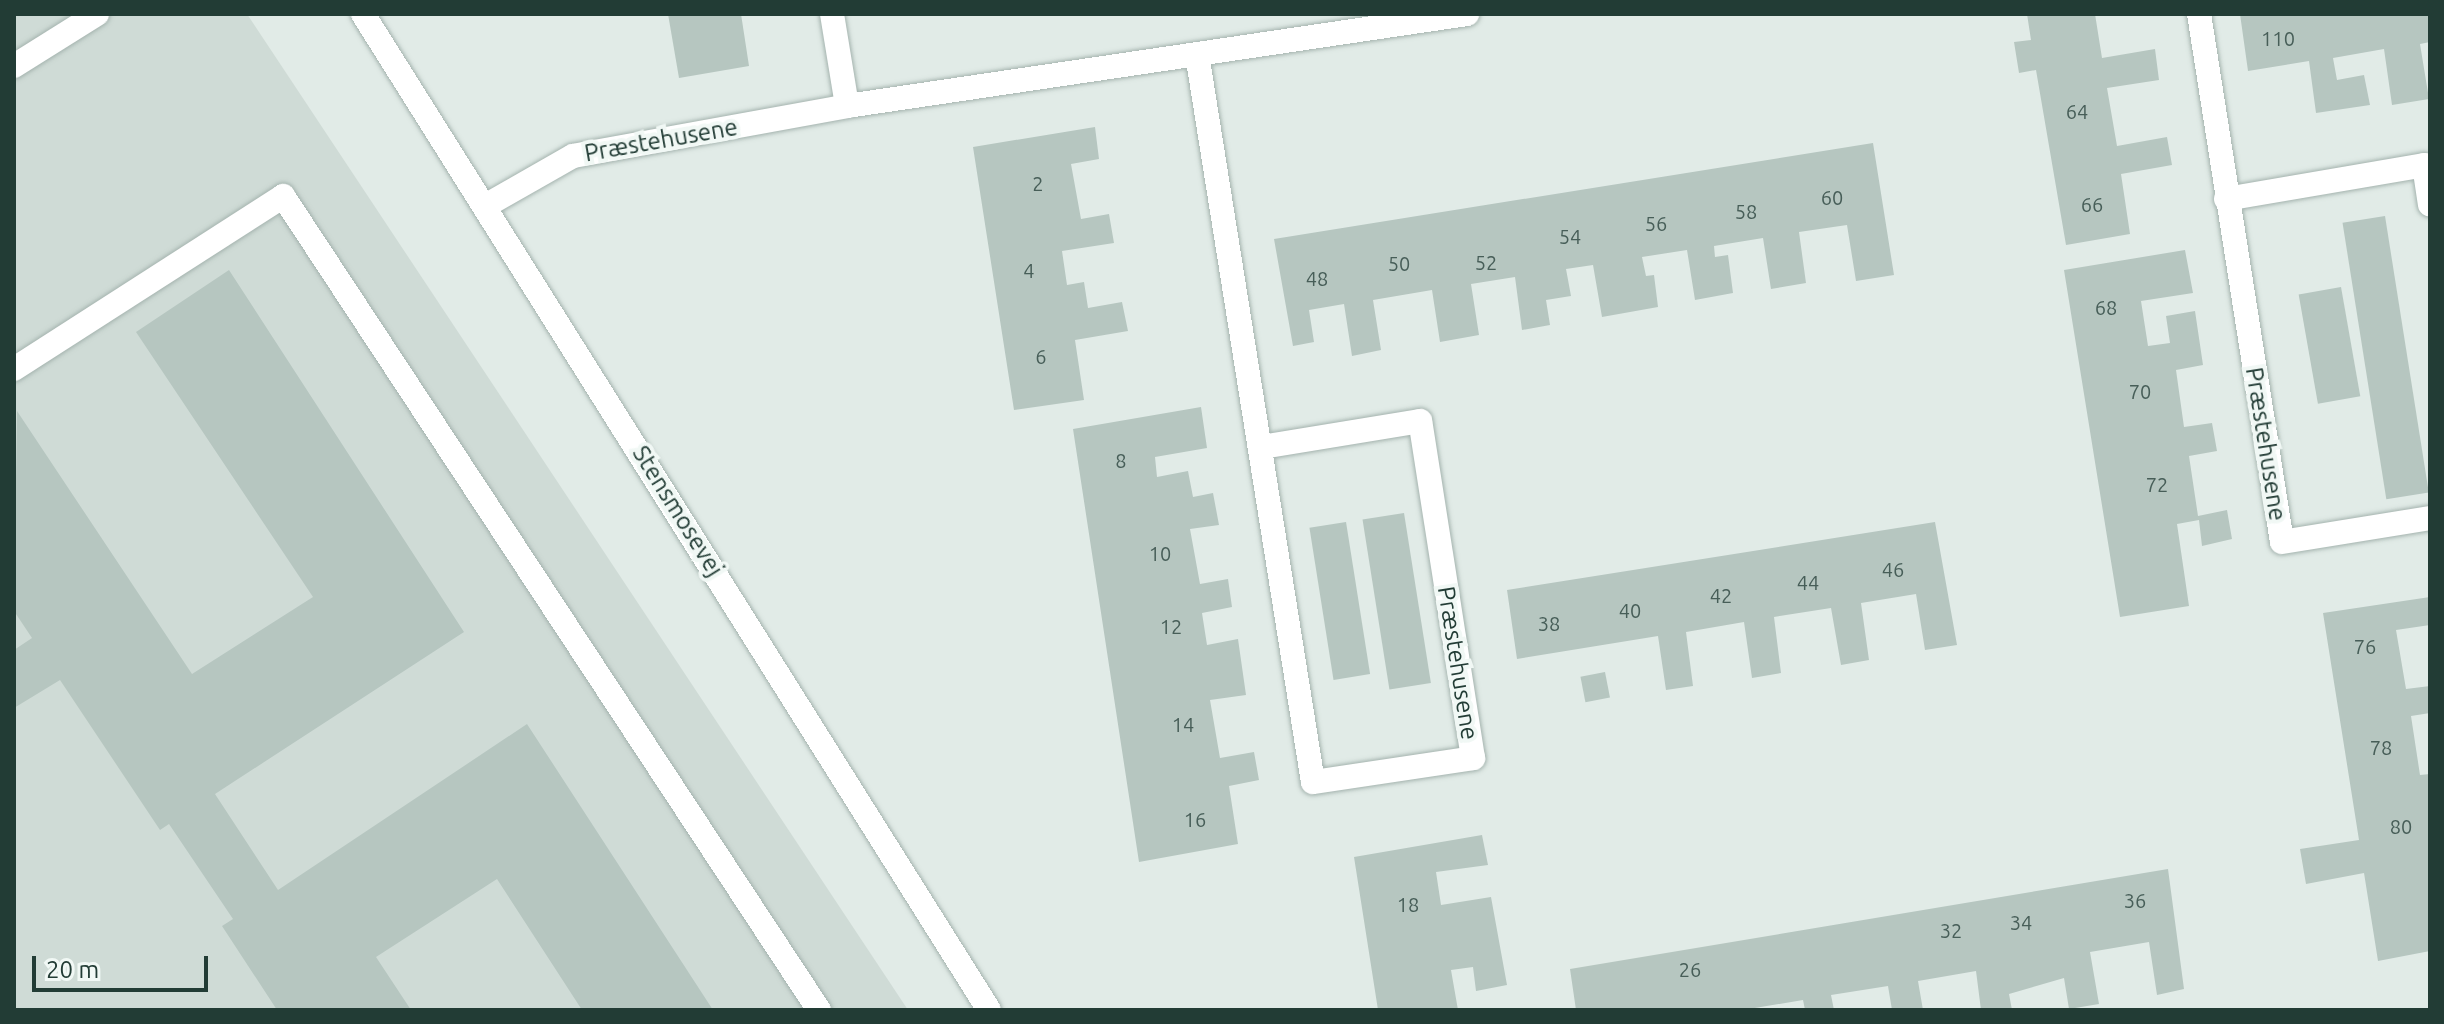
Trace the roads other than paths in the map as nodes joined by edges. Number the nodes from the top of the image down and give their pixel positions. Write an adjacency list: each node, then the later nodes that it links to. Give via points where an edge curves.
1 (97, 14): 7 (street)
2 (363, 14): 10 (street, Stensmosevej)
3 (832, 14): 8 (street)
4 (1467, 14): 6 (street, Præstehusene)
5 (2199, 14): 9 (street, Præstehusene)
6 (1197, 54): 8 (street, Præstehusene); 13 (street, Præstehusene)
7 (14, 66)
8 (847, 106): 10 (street, Præstehusene, via 573,156)
9 (2226, 199): 11 (street, via 2424,165); 14 (street, Præstehusene, via 2282,542)
10 (487, 205): 16 (street, Stensmosevej)
11 (2430, 205)
12 (14, 369): 15 (street, via 283,196)
13 (1262, 447): 13 (street, Præstehusene, via 1313,782 1473,758 1420,421)
14 (2430, 518)
15 (819, 1010)
16 (989, 1010)

